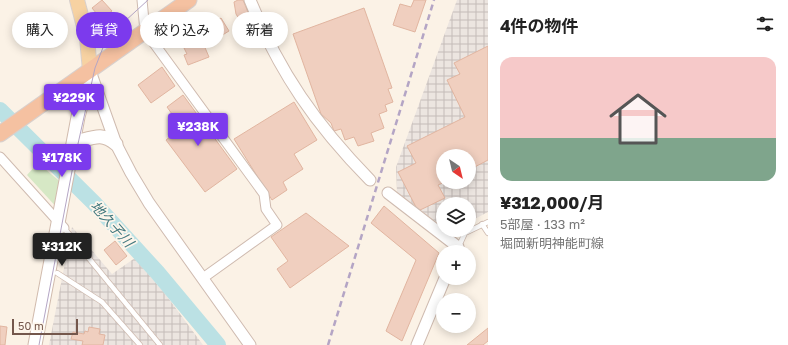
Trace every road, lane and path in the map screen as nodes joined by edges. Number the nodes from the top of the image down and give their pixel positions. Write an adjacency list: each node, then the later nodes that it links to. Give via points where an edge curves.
1 (77, 0): 9 (main road, via 87,38)
2 (142, 0): 5 (street)
3 (188, 0): 6 (highway)
4 (250, 0): 15 (street, via 264,34 316,120 342,152)
5 (143, 12)
6 (171, 12)
7 (140, 35): 9 (highway)
8 (157, 48): 24 (street, via 264,194 266,209 277,225)
9 (90, 71): 10 (highway); 11 (main road); 12 (street); 14 (main road, via 78,116)
10 (1, 133)
11 (83, 140): 12 (main road, via 98,136 108,137); 14 (main road)
12 (116, 144): 24 (street, via 150,203)
13 (0, 157): 19 (street)
14 (73, 166): 19 (main road)
15 (370, 180)
16 (388, 193): 21 (street)
17 (488, 222): 18 (lane)
18 (482, 224): 20 (lane); 22 (lane, via 465,233)
19 (61, 225): 23 (main road); 26 (main road); 29 (lane)
20 (488, 233)
21 (451, 245)
22 (459, 245)
23 (58, 273): 27 (main road); 28 (lane, via 102,302)
24 (203, 278): 30 (street)
25 (443, 285): 31 (street)
26 (35, 345)
27 (44, 345)
28 (140, 345)
29 (160, 345)
30 (250, 345)
31 (417, 345)

